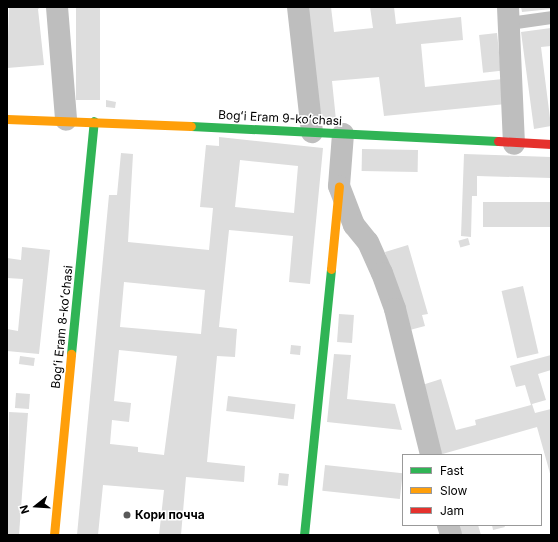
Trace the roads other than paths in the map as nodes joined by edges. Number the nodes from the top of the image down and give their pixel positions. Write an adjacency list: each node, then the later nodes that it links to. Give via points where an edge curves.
1 (57, 7): 6 (street)
2 (298, 7): 8 (street)
3 (508, 15): 4 (lane); 10 (street)
4 (551, 17)
5 (7, 120): 6 (street, Bogʻi Eram 9-koʻchasi)
6 (66, 120): 7 (street, Bogʻi Eram 9-koʻchasi)
7 (94, 121): 8 (street, Bogʻi Eram 9-koʻchasi); 14 (street, Bogʻi Eram 8-koʻchasi)
8 (312, 132): 9 (street, Bogʻi Eram 9-koʻchasi)
9 (343, 134): 10 (street, Bogʻi Eram 9-koʻchasi); 12 (street)
10 (514, 144): 11 (street, Bogʻi Eram 9-koʻchasi)
11 (551, 144)
12 (339, 186): 13 (street, via 354,225 368,242 395,309); 15 (street)
13 (431, 454)
14 (54, 535)
15 (304, 535)

